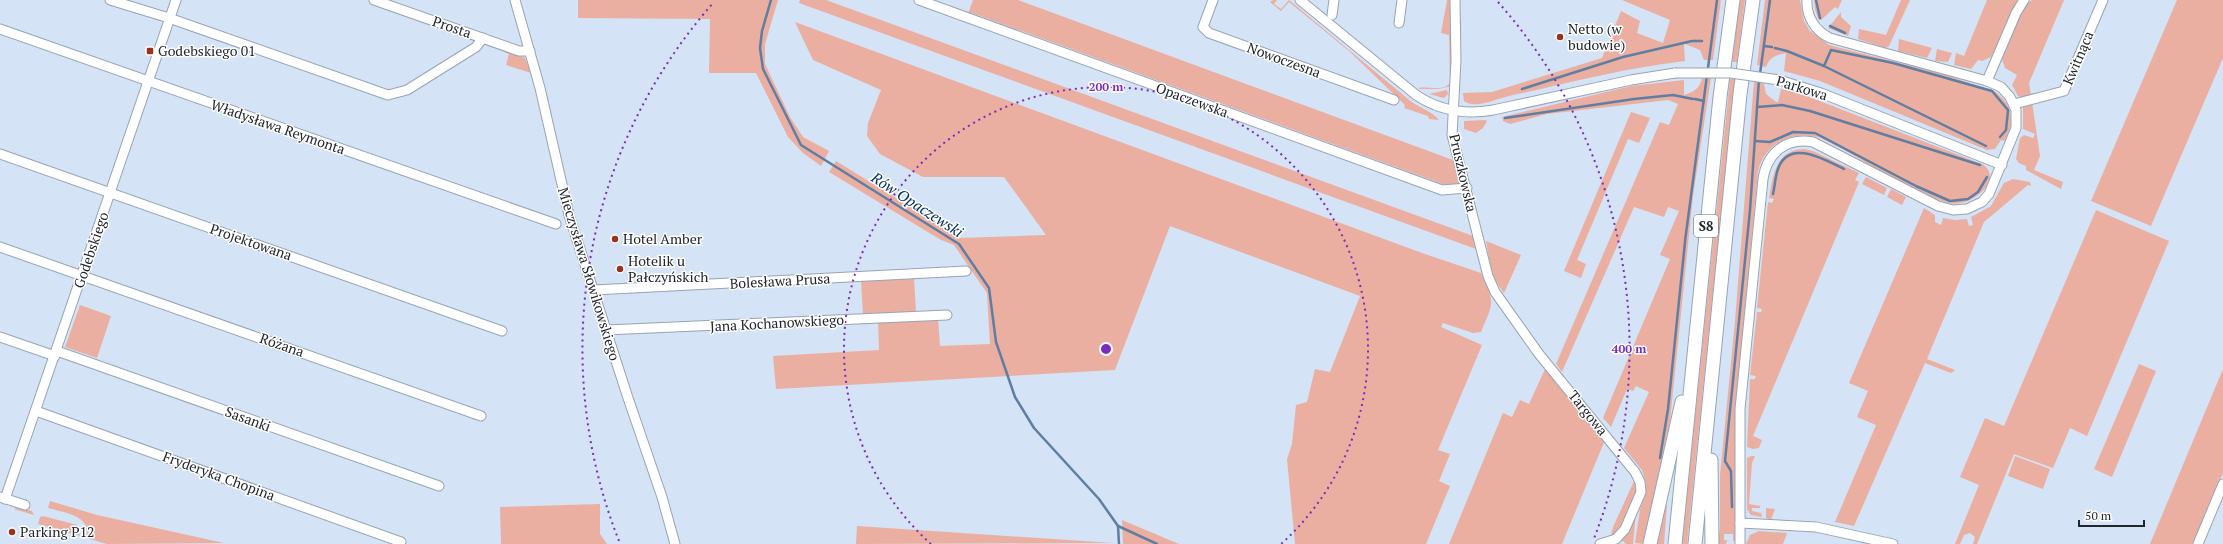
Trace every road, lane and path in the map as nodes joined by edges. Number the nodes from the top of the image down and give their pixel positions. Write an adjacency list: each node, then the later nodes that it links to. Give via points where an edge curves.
1 (110, 0): 17 (street)
2 (176, 0): 17 (street, Godebskiego)
3 (374, 0): 20 (street, Prosta)
4 (515, 0): 21 (street, Mieczysława Słowikowskiego)
5 (919, 0): 29 (street, Opaczewska, via 1442,190)
6 (1213, 0): 24 (street, Nowoczesna, via 1203,27 1206,31)
7 (1300, 0): 26 (street, via 1416,95 1436,106)
8 (1334, 0): 16 (street)
9 (1402, 0): 18 (street)
10 (1454, 0): 26 (street, Pruszkowska, via 1456,62)
11 (1733, 0): 42 (highway, S8, via 1720,97)
12 (1753, 0): 43 (highway, S8, via 1740,94)
13 (1807, 0): 22 (street, via 1812,22 1820,32 1830,38)
14 (2024, 0): 22 (street, via 2016,12)
15 (2103, 0): 25 (street, Kwitnąca, via 2064,91)
16 (1332, 15)
17 (169, 18): 20 (street, via 388,95 407,90 476,47); 23 (street, Godebskiego)
18 (1399, 23)
19 (0, 30): 23 (street, Władysława Reymonta)
20 (483, 38): 21 (street, Prosta, via 519,51)
21 (530, 51): 35 (street, Mieczysława Słowikowskiego, via 569,215)
22 (1987, 81): 25 (street, via 2004,90)
23 (148, 82): 30 (street, Godebskiego); 31 (street, Władysława Reymonta)
24 (1394, 100)
25 (2014, 104): 28 (street, via 2016,128)
26 (1453, 111): 28 (street, Parkowa, bridge, via 1486,112 1649,76 1675,73 1731,73 1779,80 1821,93); 29 (street, Pruszkowska, via 1452,135)
27 (0, 154): 30 (street, Projektowana)
28 (2002, 165): 50 (street, via 1992,190 1984,200 1969,208 1953,210 1938,206 1813,142 1803,140 1790,143 1771,156 1764,173 1740,408)
29 (1467, 188): 36 (street, Pruszkowska, via 1485,268)
30 (111, 193): 34 (street, Godebskiego); 39 (street, Projektowana)
31 (556, 224)
32 (0, 247): 34 (street, Różana)
33 (966, 271): 35 (street, Bolesława Prusa)
34 (83, 275): 41 (street, Godebskiego); 45 (street, Różana)
35 (594, 290): 38 (street, Mieczysława Słowikowskiego)
36 (1501, 301): 53 (street, Targowa, via 1539,354 1637,474 1641,492 1623,533 1614,541)
37 (947, 315): 38 (street, Jana Kochanowskiego)
38 (606, 330): 52 (street, Mieczysława Słowikowskiego, via 662,497)
39 (502, 331)
40 (0, 337): 41 (street, Sasanki)
41 (56, 354): 44 (street, Godebskiego); 47 (street, Sasanki)
42 (1693, 355): 54 (highway, S8); 55 (highway)
43 (1710, 401): 56 (highway); 57 (highway, S8)
44 (36, 411): 48 (street, Godebskiego); 51 (street, Fryderyka Chopina)
45 (481, 416)
46 (2223, 484): 60 (street)
47 (439, 486)
48 (2, 498): 49 (street)
49 (25, 505)
50 (1740, 523): 58 (street); 59 (street, via 1816,527)
51 (401, 542)
52 (675, 544)
53 (1600, 544)
54 (1650, 544)
55 (1675, 544)
56 (1695, 544)
57 (1712, 544)
58 (1740, 544)
59 (1893, 544)
60 (2198, 544)

